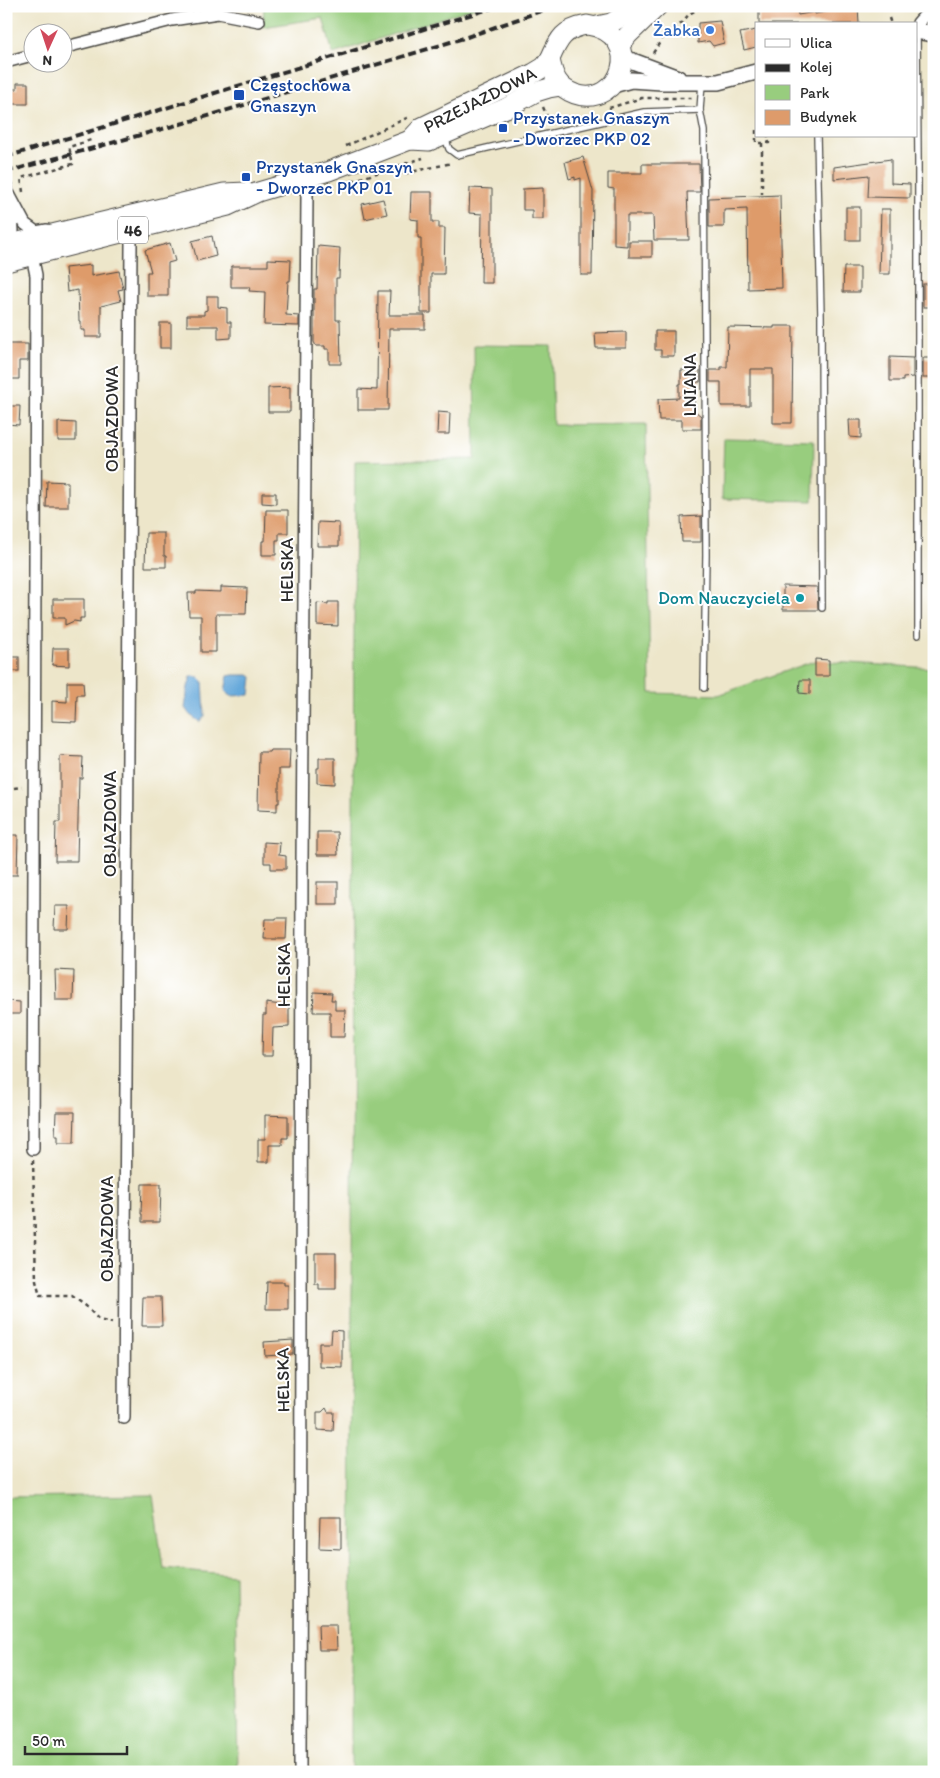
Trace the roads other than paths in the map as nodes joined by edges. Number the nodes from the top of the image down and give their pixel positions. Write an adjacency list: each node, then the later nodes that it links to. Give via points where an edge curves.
1 (640, 6): 6 (main road, 46, via 610,23)
2 (658, 6): 10 (main road, via 628,35)
3 (933, 6): 5 (street)
4 (259, 21): 9 (street, via 218,13 172,20)
5 (918, 23)
6 (597, 26): 10 (main road, via 606,30); 12 (main road, 46, via 573,28 562,36)
7 (918, 31): 8 (street)
8 (934, 34)
9 (72, 45)
10 (621, 51): 15 (main road, via 620,72); 17 (street, via 648,67)
11 (22, 58): 13 (street)
12 (550, 59): 16 (main road); 22 (main road, PRZEJAZDOWA / 46, via 534,73 422,127)
13 (6, 62)
14 (755, 72): 17 (street)
15 (613, 85): 16 (main road, via 603,93 581,96); 17 (street, via 631,80)
16 (560, 86): 19 (main road, PRZEJAZDOWA / 46, via 536,92)
17 (697, 87): 18 (lane, LNIANA)
18 (700, 110): 19 (lane, via 644,112 457,155 450,149); 34 (lane, LNIANA, via 704,131 705,186)
19 (444, 134): 22 (main road, PRZEJAZDOWA / 46, via 429,141)
20 (817, 138): 32 (lane, via 822,316)
21 (918, 138): 33 (lane)
22 (410, 140): 23 (main road, PRZEJAZDOWA / 46)
23 (301, 179): 25 (main road, PRZEJAZDOWA / 46); 37 (street, HELSKA, via 307,195)
24 (7, 190): 26 (street, via 26,224 36,232 161,202); 28 (street, via 13,231)
25 (258, 192): 26 (main road, PRZEJAZDOWA / 46, via 224,193); 27 (main road, PRZEJAZDOWA / 46, via 228,206)
26 (172, 205): 29 (main road, PRZEJAZDOWA / 46)
27 (128, 231): 30 (main road, PRZEJAZDOWA / 46); 36 (street, OBJAZDOWA, via 131,243)
28 (6, 238)
29 (6, 245)
30 (32, 256): 31 (main road, PRZEJAZDOWA / 46); 35 (street, via 36,274)
31 (6, 262)
32 (822, 608)
33 (918, 635)
34 (704, 688)
35 (33, 1149)
36 (124, 1418)
37 (300, 1772)

